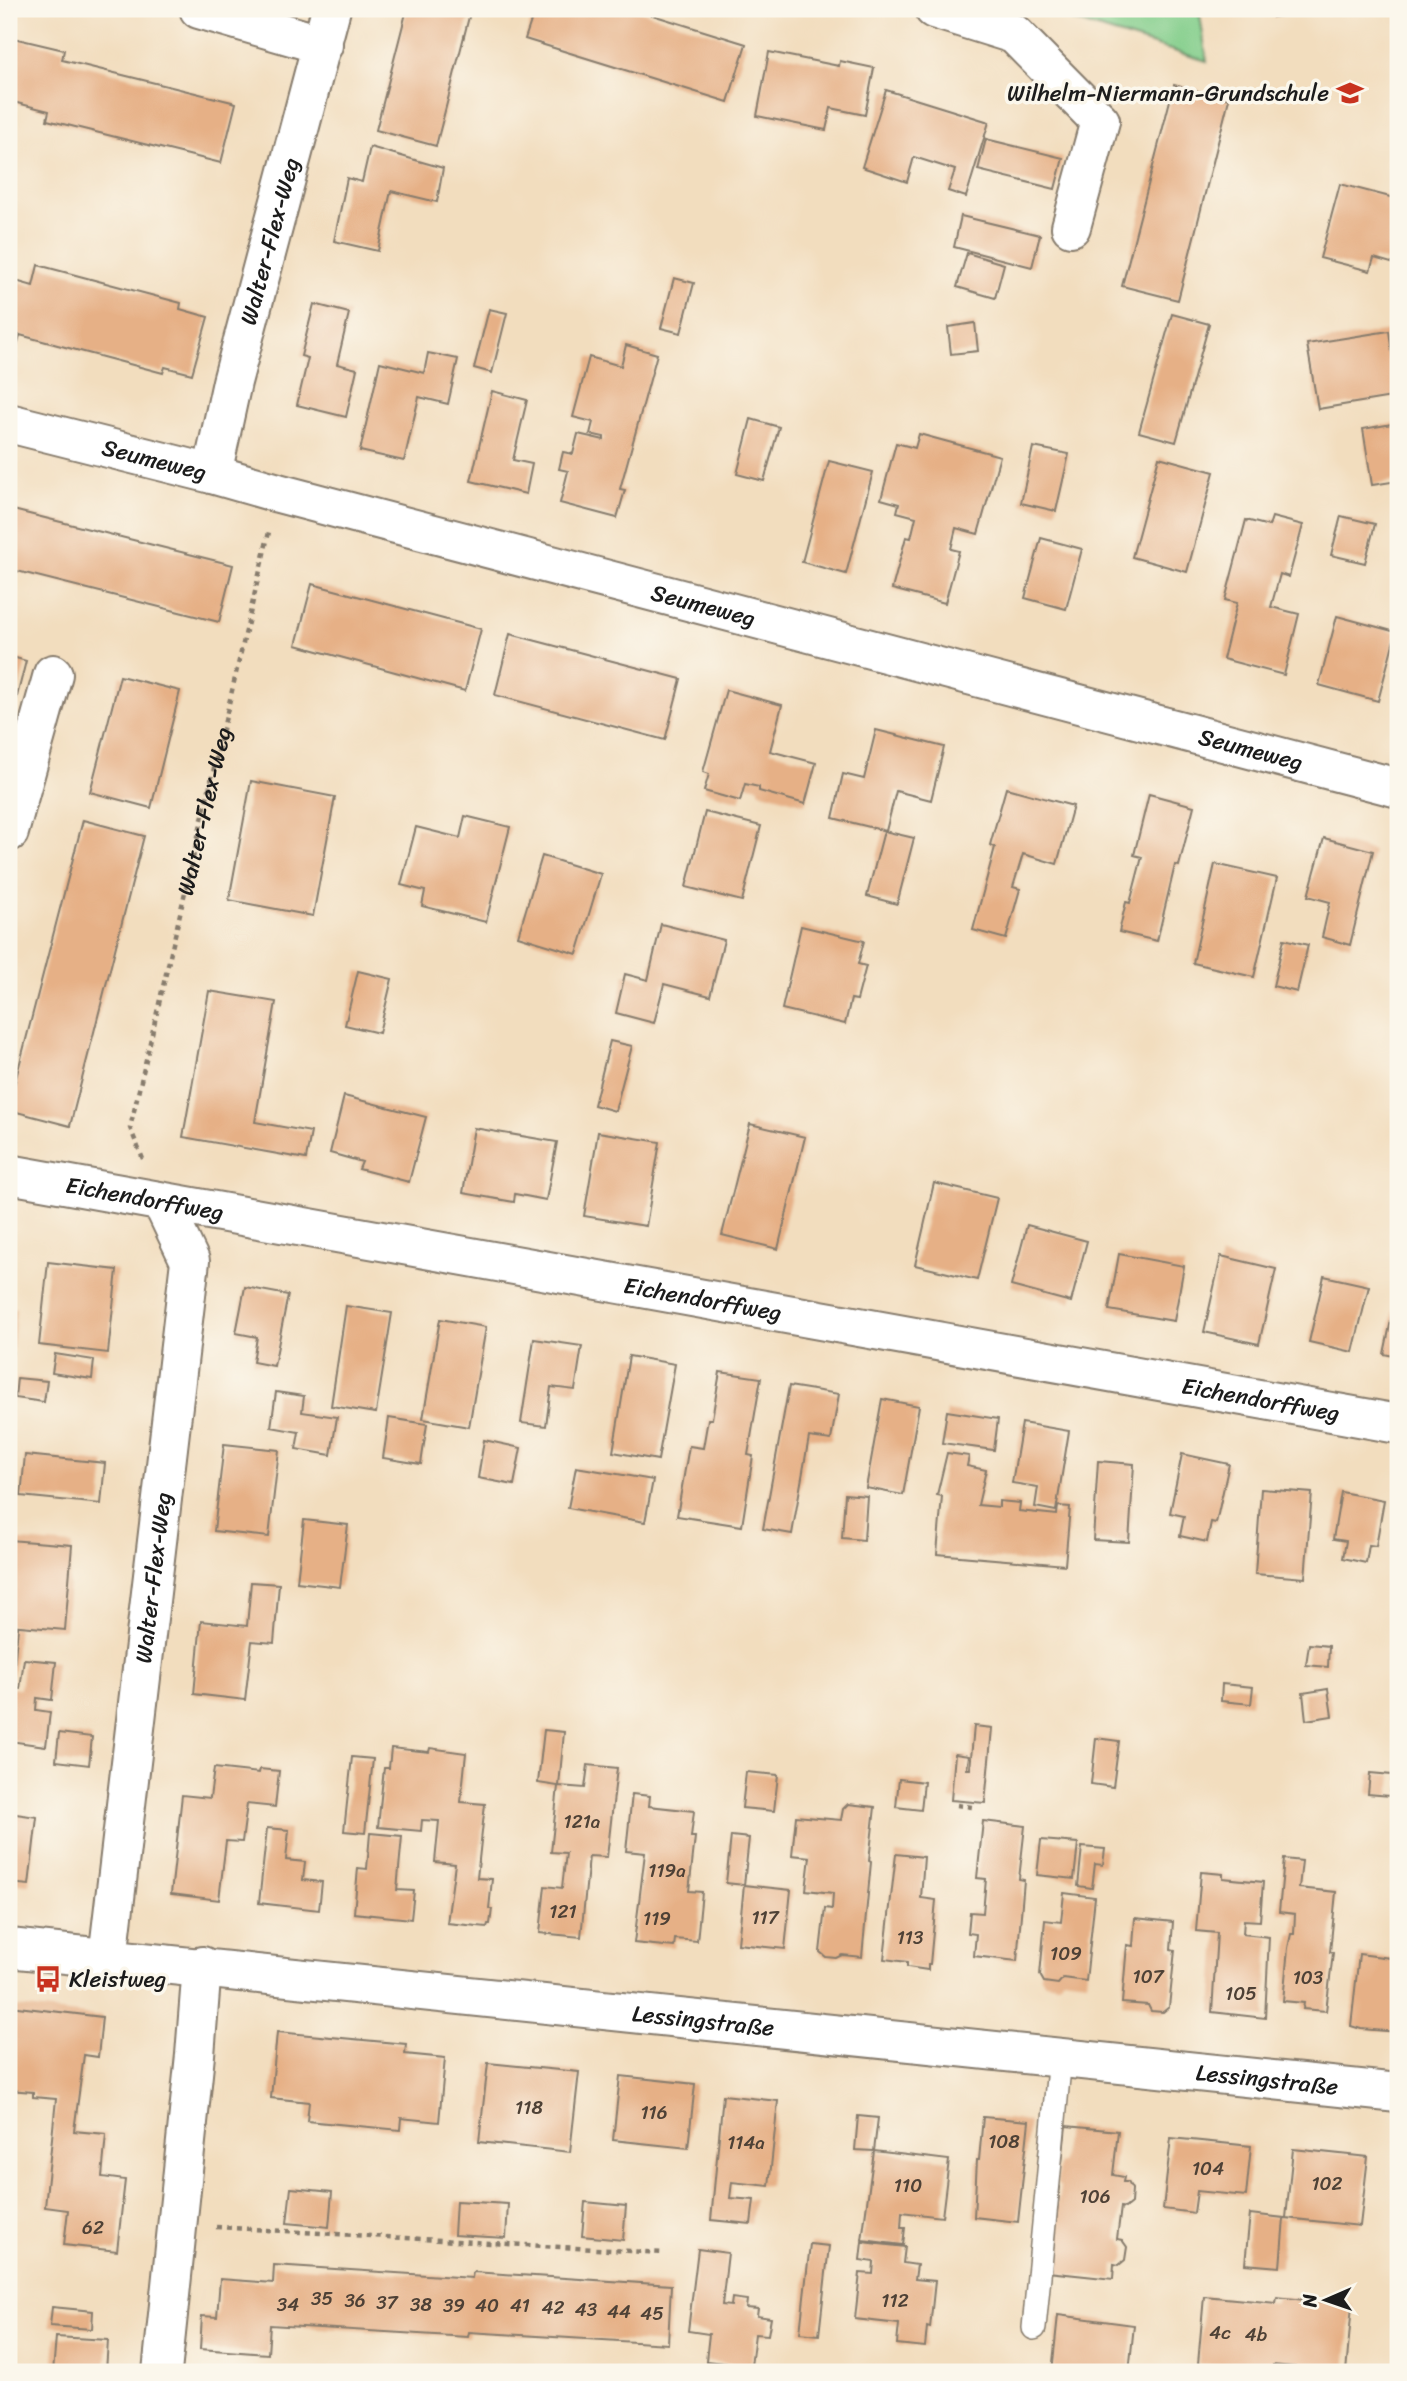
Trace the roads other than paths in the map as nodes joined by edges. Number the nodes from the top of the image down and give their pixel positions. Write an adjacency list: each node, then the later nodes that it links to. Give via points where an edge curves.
1 (199, 9): 3 (street)
2 (934, 9): 4 (street, via 1014,34 1100,121)
3 (327, 27): 6 (street, Walter-Flex-Weg, via 232,382)
4 (1071, 226)
5 (9, 423): 6 (street, Seumeweg)
6 (212, 474): 8 (street, Seumeweg)
7 (52, 674): 9 (street)
8 (1398, 788)
9 (9, 829)
10 (9, 1174): 11 (street, Eichendorffweg)
11 (162, 1202): 12 (street, Eichendorffweg); 14 (street, Walter-Flex-Weg, via 190,1261)
12 (1398, 1424)
13 (9, 1948): 14 (street, Lessingstraße)
14 (108, 1958): 15 (street, Lessingstraße)
15 (202, 1966): 16 (street, Lessingstraße); 19 (street)
16 (1060, 2057): 17 (street, Lessingstraße); 18 (lane)
17 (1398, 2093)
18 (1034, 2328)
19 (162, 2372)

